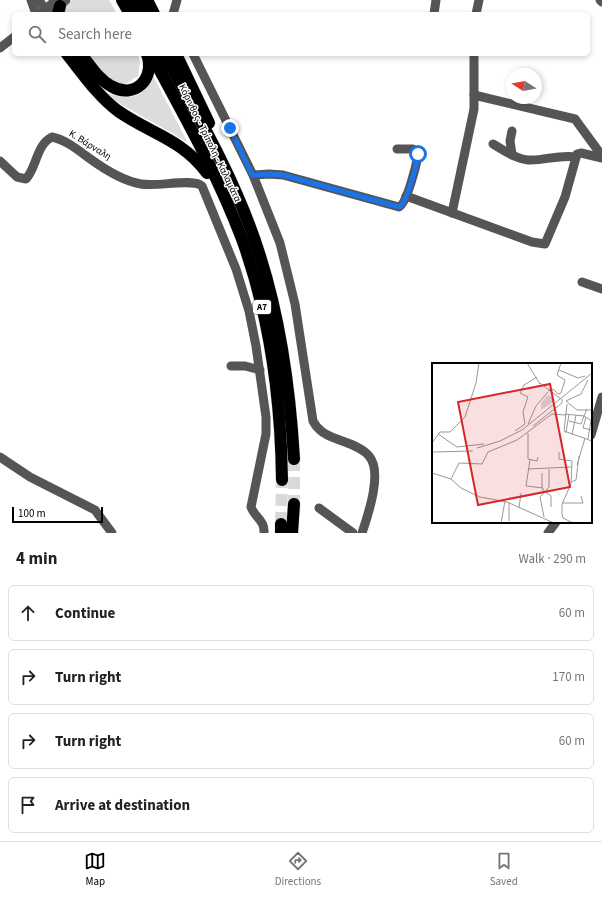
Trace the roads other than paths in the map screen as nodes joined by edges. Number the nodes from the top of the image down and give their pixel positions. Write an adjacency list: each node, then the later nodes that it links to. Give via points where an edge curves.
1 (31, 0): 12 (street)
2 (39, 0): 11 (street)
3 (122, 0): 13 (highway)
4 (134, 0): 14 (highway)
5 (147, 0): 15 (highway)
6 (177, 0): 16 (street)
7 (436, 0): 17 (street)
8 (479, 0): 18 (street)
9 (600, 0): 10 (street)
10 (602, 2)
11 (53, 9)
12 (35, 12)
13 (129, 12)
14 (141, 12)
15 (153, 12)
16 (173, 12)
17 (434, 12)
18 (476, 12)
19 (12, 39): 21 (street)
20 (12, 46): 22 (street)
21 (0, 48)
22 (0, 52)
23 (69, 56): 42 (highway, via 90,84 118,110 175,143 196,159)
24 (83, 56): 25 (highway, via 104,82 123,90 141,85 148,77 150,68)
25 (147, 56)
26 (152, 56): 42 (highway, Κόρινθος - Τρίπολη - Καλαμάτα / Α7)
27 (165, 56): 42 (highway, Κόρινθος - Τρίπολη - Καλαμάτα / Α7, via 219,158)
28 (177, 56): 42 (highway, via 203,107 248,215)
29 (194, 56): 39 (street)
30 (474, 56): 31 (street)
31 (474, 95): 35 (street, via 574,119); 41 (street, via 472,119)
32 (512, 131): 36 (street)
33 (493, 144): 36 (street)
34 (397, 149): 40 (street, via 413,149 418,154)
35 (601, 152): 37 (street, via 579,153)
36 (512, 154): 37 (street, via 530,160)
37 (576, 157): 41 (street, via 565,197 545,244 532,242)
38 (0, 161): 46 (street, Κ. Βάρναλη, via 17,177 26,179 46,140 52,137 129,181 154,185 196,182 204,189 240,281 252,322)
39 (252, 175): 40 (street, via 283,175 399,207); 59 (street, via 271,219 286,264 299,327 313,421 321,432 364,451 374,462 374,482)
40 (406, 196): 41 (street)
41 (452, 213)
42 (247, 236): 50 (highway, Κόρινθος - Τρίπολη - Καλαμάτα / Α7, via 272,297 281,339 290,397); 51 (highway, Κόρινθος - Τρίπολη - Καλαμάτα / Α7, via 273,360 280,422)
43 (582, 282): 44 (street)
44 (602, 289)
45 (231, 366): 46 (street)
46 (260, 370): 56 (street, via 266,434 251,507 263,523)
47 (602, 397): 48 (street)
48 (592, 432)
49 (0, 457): 55 (street, via 30,477 95,510)
50 (294, 459)
51 (282, 480)
52 (294, 504): 57 (highway)
53 (319, 508): 58 (street)
54 (555, 523): 60 (street)
55 (112, 533)
56 (264, 533)
57 (292, 533)
58 (353, 533)
59 (362, 533)
60 (548, 533)

